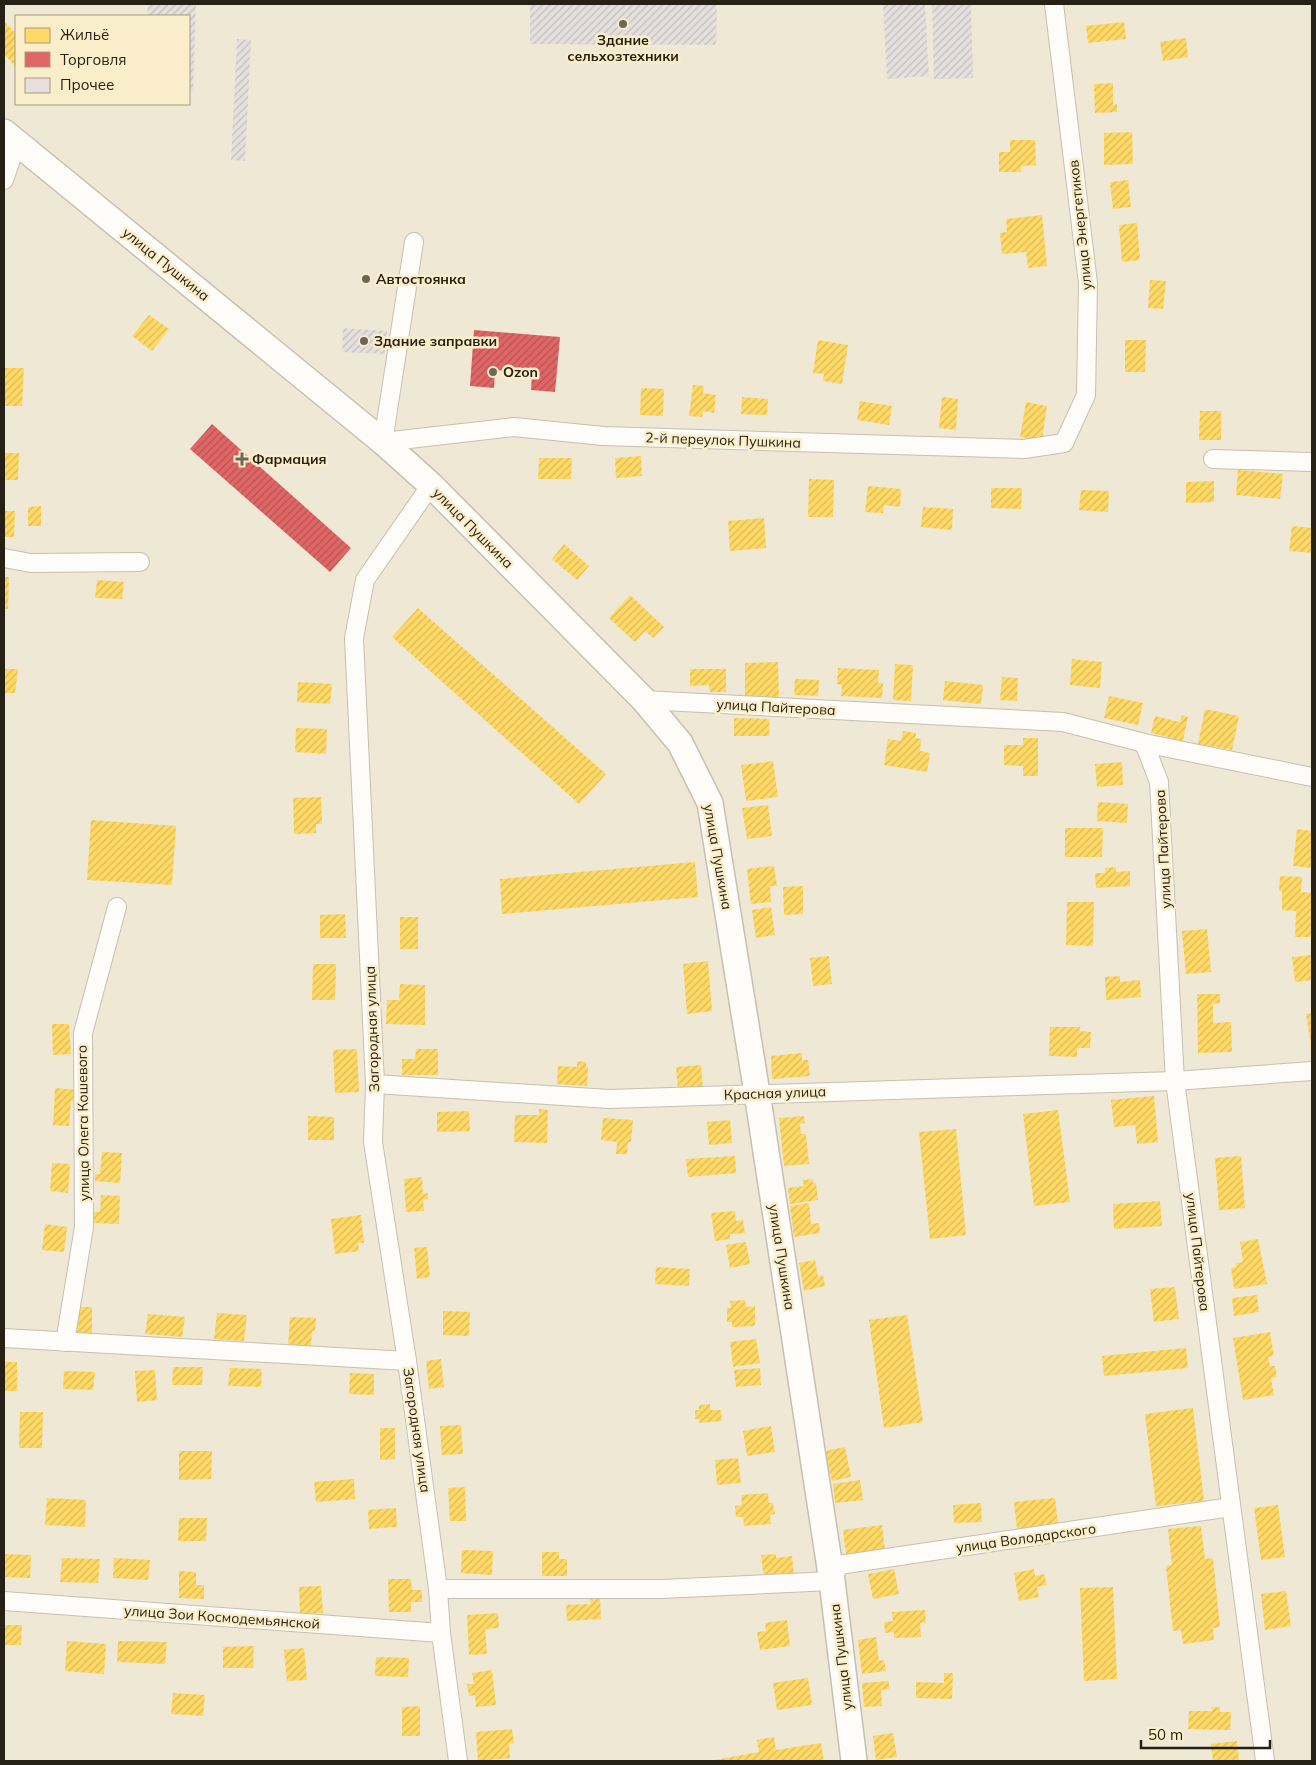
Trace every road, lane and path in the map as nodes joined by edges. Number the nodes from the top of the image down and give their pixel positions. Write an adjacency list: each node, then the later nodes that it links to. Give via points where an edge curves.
1 (1054, 4): 6 (street, улица Энергетиков, via 1088,282 1086,395)
2 (10, 137): 3 (street); 5 (main road, улица Пушкина)
3 (4, 180)
4 (414, 242): 5 (street)
5 (383, 442): 6 (street, 2-й переулок Пушкина, via 514,427 604,436 1014,449); 9 (main road, улица Пушкина)
6 (1064, 444)
7 (1212, 459): 8 (street)
8 (1312, 462)
9 (430, 485): 12 (main road, улица Пушкина); 18 (street, Загородная улица, via 365,580 354,638)
10 (4, 558): 11 (street, via 31,563)
11 (140, 562)
12 (644, 700): 13 (street, улица Пайтерова, via 1063,722); 19 (main road, улица Пушкина, via 680,743 710,803)
13 (1144, 743): 14 (street, улица Пайтерова); 17 (street, улица Пайтерова, via 1159,782)
14 (1312, 777)
15 (117, 907): 21 (street, улица Олега Кошевого, via 82,1033 84,1227)
16 (1312, 1071): 17 (street, Красная улица)
17 (1175, 1081): 19 (street, Красная улица); 23 (street, улица Пайтерова)
18 (375, 1084): 19 (street, Красная улица, via 609,1099); 22 (street, Загородная улица, via 373,1142)
19 (758, 1094): 24 (main road, улица Пушкина)
20 (4, 1338): 21 (street)
21 (65, 1342): 22 (street)
22 (407, 1361): 25 (street, Загородная улица)
23 (1231, 1507): 24 (street, улица Володарского, via 839,1565); 30 (street, улица Пайтерова)
24 (832, 1582): 25 (street, via 662,1588); 29 (main road, улица Пушкина)
25 (438, 1589): 27 (street, Загородная улица)
26 (4, 1601): 27 (street, улица Зои Космодемьянской)
27 (441, 1633): 28 (street, Загородная улица)
28 (458, 1761)
29 (854, 1761)
30 (1265, 1761)

